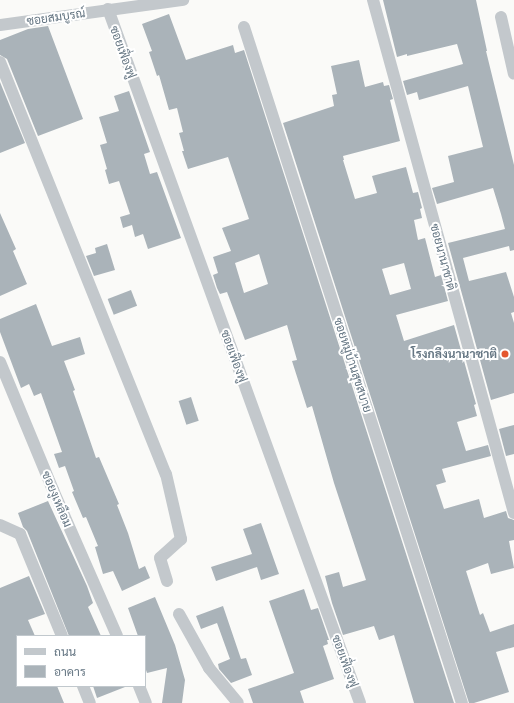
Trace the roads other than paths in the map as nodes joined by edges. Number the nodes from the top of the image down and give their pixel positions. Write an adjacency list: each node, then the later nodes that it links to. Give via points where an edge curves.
1 (183, 0): 3 (street, ซอยสมบูรณ์)
2 (373, 0): 11 (street, ซอยนานาชาติ)
3 (108, 10): 5 (street, ซอยสมบูรณ์); 22 (street, ซอยเฟื่องฟู)
4 (501, 17): 7 (street)
5 (0, 25)
6 (244, 27): 23 (street, ซอยหมู่บ้านสุขสบาย)
7 (511, 49): 9 (street)
8 (0, 62): 13 (street, via 166,474 181,539 160,558)
9 (514, 74)
10 (0, 362): 16 (street, ซอยงูเหลือม)
11 (514, 513)
12 (0, 525): 15 (street, via 20,534)
13 (167, 581)
14 (179, 614): 21 (street, via 209,668)
15 (62, 635)
16 (117, 635)
17 (83, 687): 19 (street)
18 (138, 687): 20 (street)
19 (90, 703)
20 (146, 703)
21 (238, 703)
22 (360, 703)
23 (462, 703)

